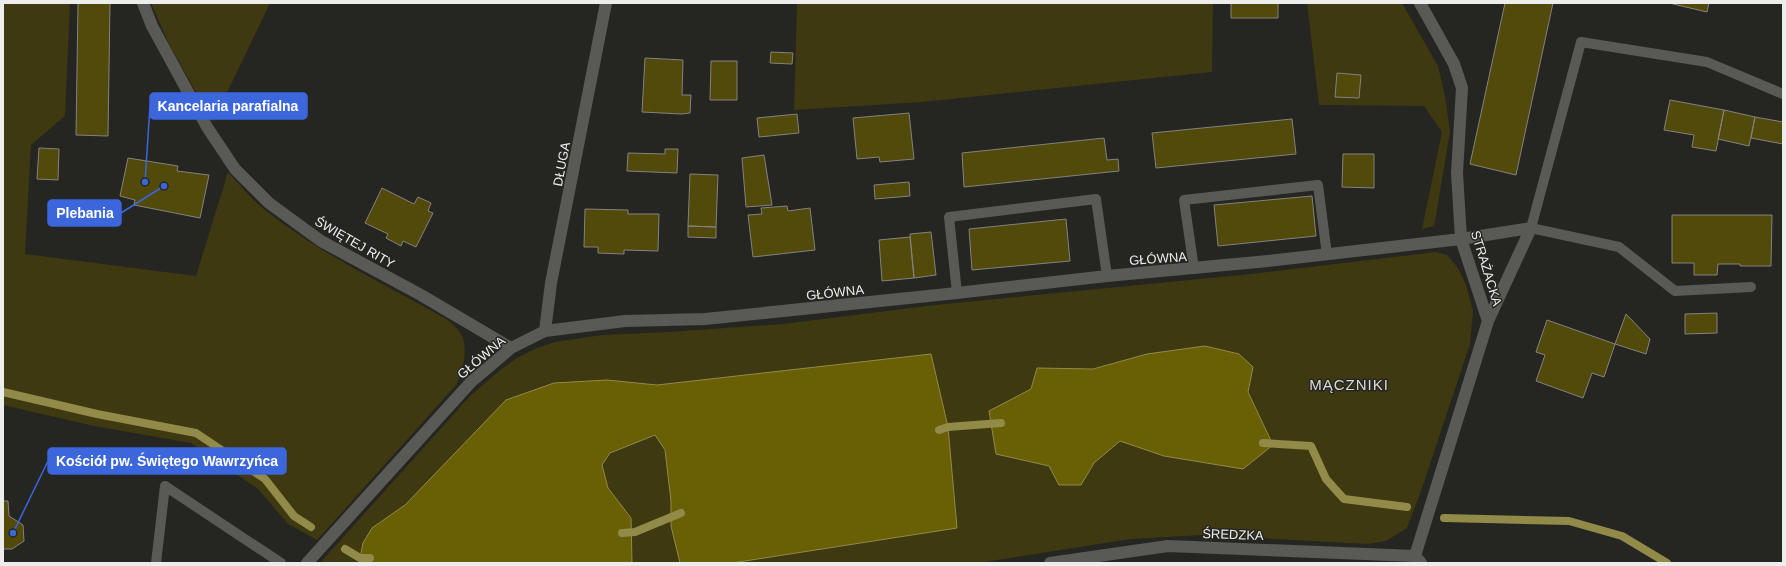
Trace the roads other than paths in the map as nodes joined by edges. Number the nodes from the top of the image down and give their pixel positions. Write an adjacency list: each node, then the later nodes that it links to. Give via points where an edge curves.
1 (143, 3): 14 (street, ŚWIĘTEJ RITY, via 152,26 207,127 235,169 269,203 321,241 421,295)
2 (606, 3): 13 (street, DŁUGA, via 551,283)
3 (1420, 3): 6 (street, STRAŻACKA, via 1454,64 1462,88 1457,173)
4 (1783, 94): 5 (lane, via 1707,62 1581,42)
5 (1531, 228): 6 (street, GŁÓWNA); 10 (lane, via 1619,246 1675,291); 12 (street)
6 (1461, 239): 7 (street, GŁÓWNA); 12 (street, STRAŻACKA)
7 (1327, 255): 8 (street, GŁÓWNA); 8 (lane, via 1318,185 1184,200)
8 (1194, 269): 9 (street, GŁÓWNA)
9 (1107, 276): 11 (street, GŁÓWNA); 11 (lane, via 1096,199 950,217)
10 (1751, 287)
11 (957, 293): 13 (street, GŁÓWNA, via 705,319 625,321)
12 (1488, 321): 15 (street, STRAŻACKA)
13 (544, 331): 14 (street, GŁÓWNA)
14 (511, 348): 18 (street, GŁÓWNA, via 471,382)
15 (1418, 559): 19 (street, ŚREDZKA, via 1168,546)
16 (156, 563): 17 (lane, via 165,486)
17 (281, 563)
18 (307, 563)
19 (1050, 563)

